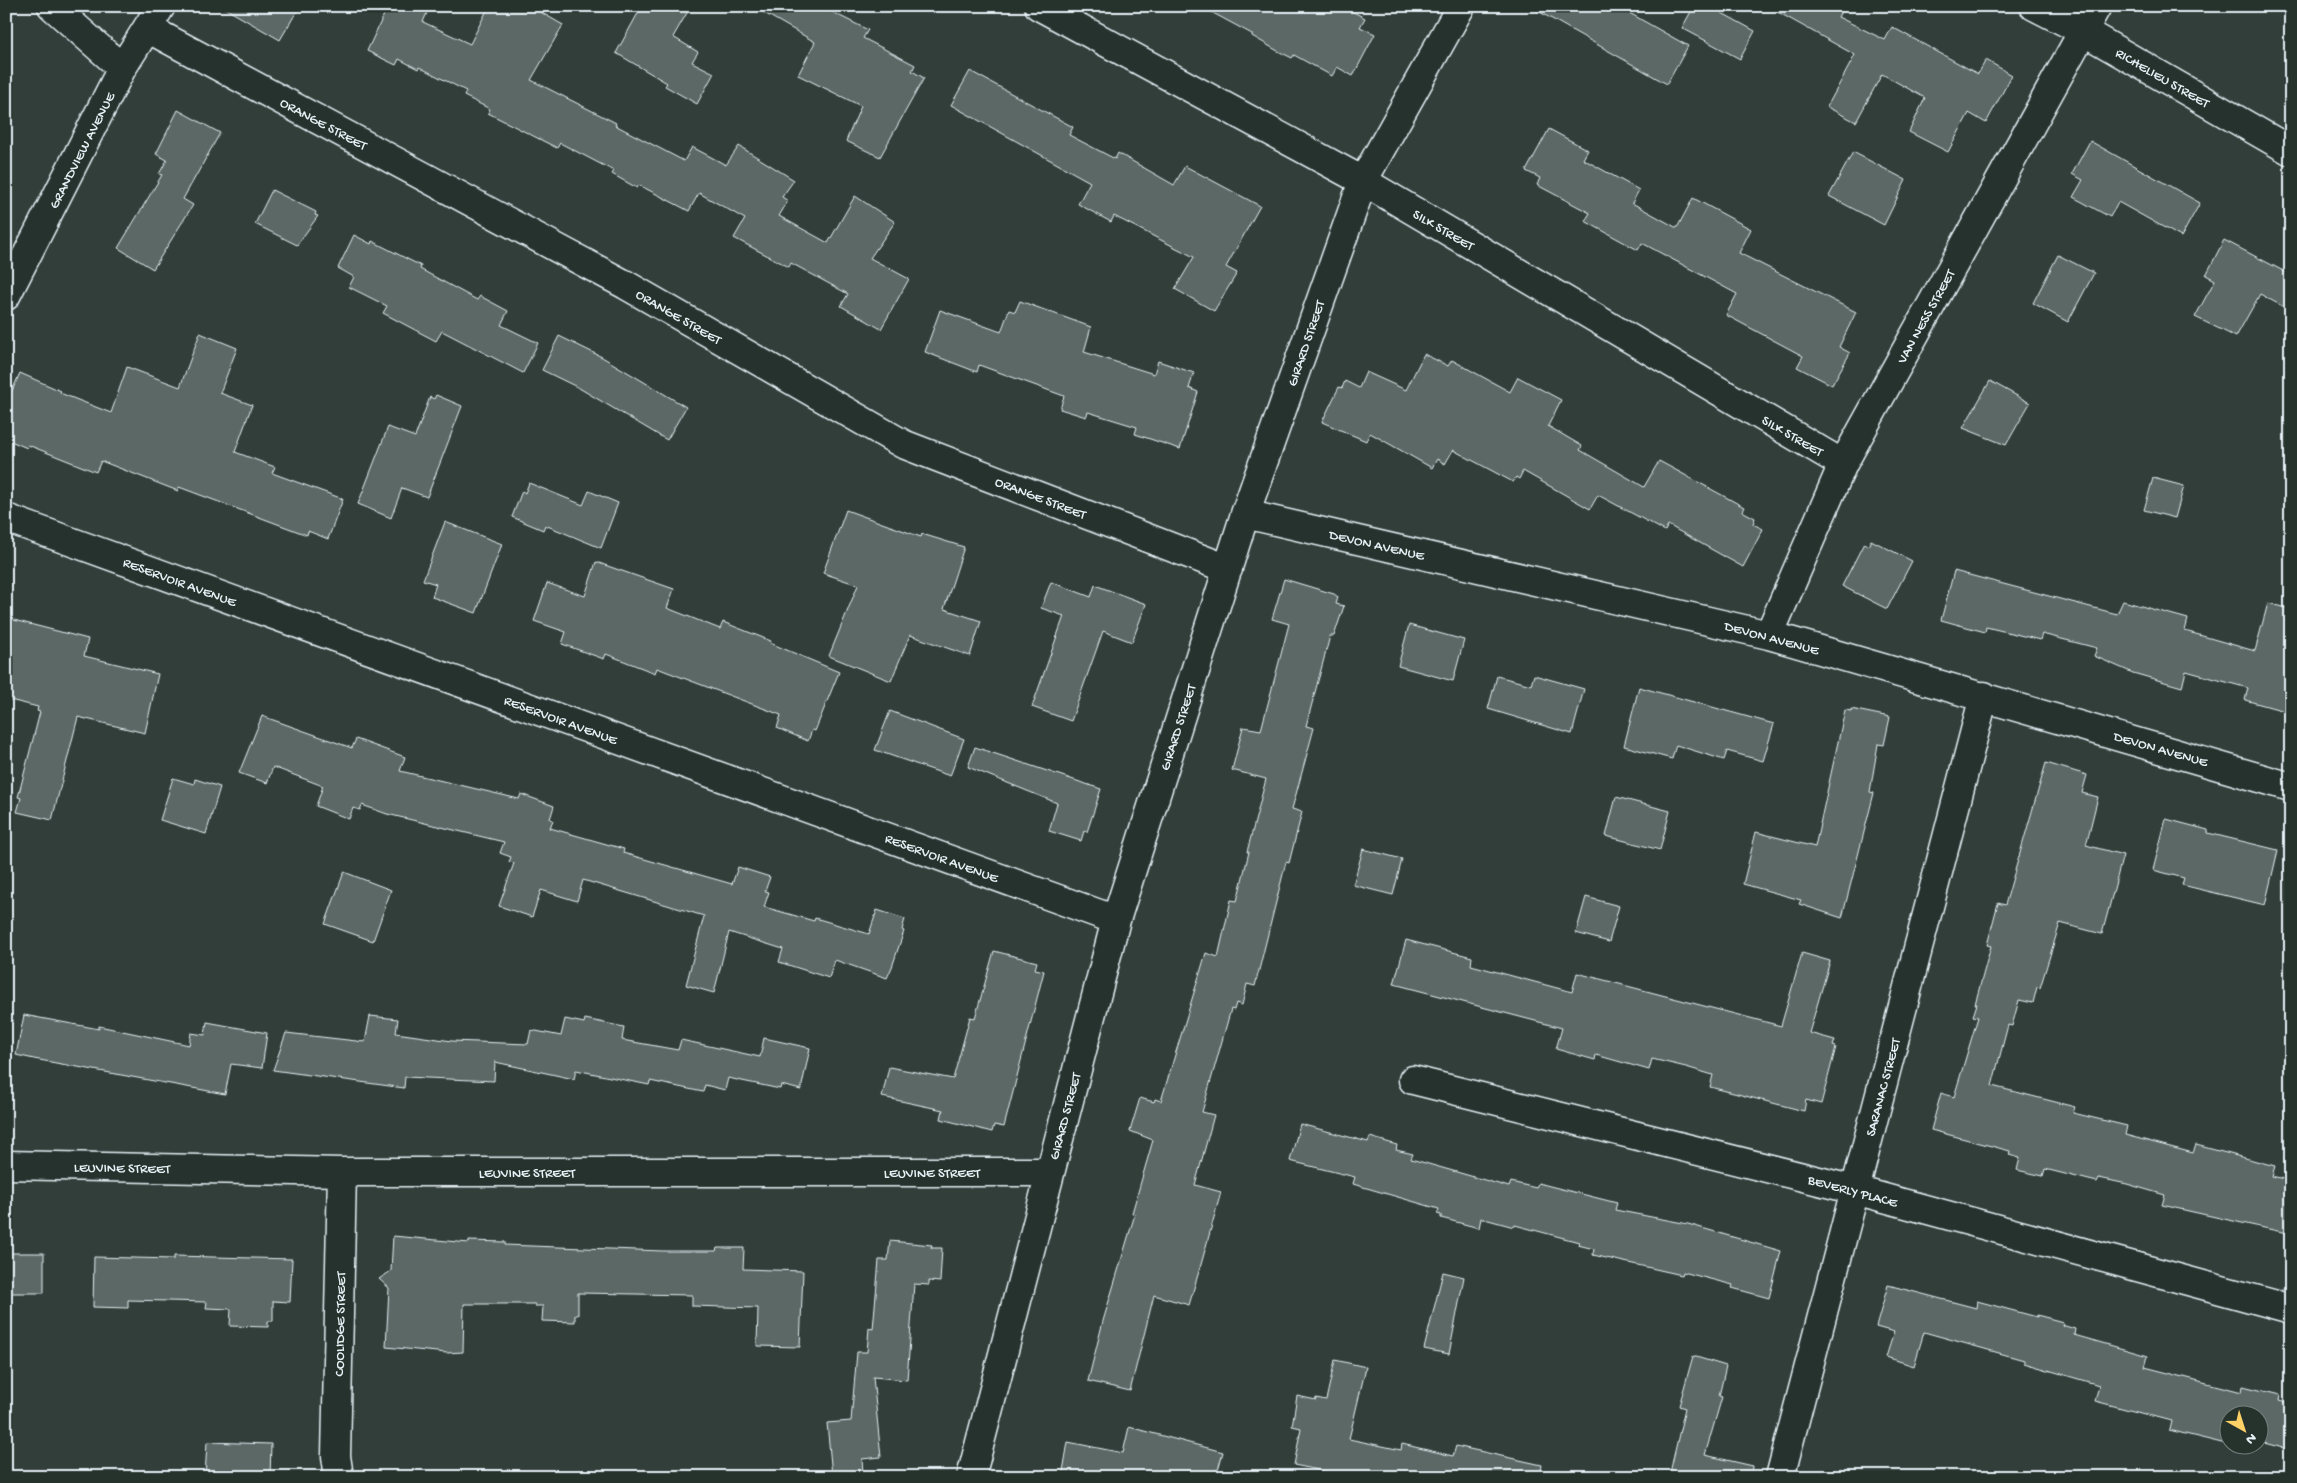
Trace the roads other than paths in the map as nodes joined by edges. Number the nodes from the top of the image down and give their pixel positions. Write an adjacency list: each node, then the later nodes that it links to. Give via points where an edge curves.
1 (52, 6): 8 (street)
2 (1039, 6): 10 (street, SILK STREET)
3 (1461, 6): 10 (street, GIRARD STREET)
4 (2034, 6): 7 (street, RICHELIEU STREET)
5 (2097, 6): 7 (street, VAN NESS STREET)
6 (154, 17): 8 (street, GRANDVIEW AVENUE); 15 (street, ORANGE STREET, via 903,444)
7 (2083, 31): 9 (street, RICHELIEU STREET); 12 (street, VAN NESS STREET)
8 (122, 68): 11 (street, GRANDVIEW AVENUE)
9 (2291, 151)
10 (1362, 181): 12 (street, SILK STREET); 13 (street, GIRARD STREET)
11 (6, 296)
12 (1843, 464): 16 (street, VAN NESS STREET)
13 (1245, 514): 15 (street, GIRARD STREET); 16 (street, DEVON AVENUE)
14 (6, 518): 19 (street, RESERVOIR AVENUE)
15 (1228, 568): 19 (street, GIRARD STREET)
16 (1769, 634): 17 (street, DEVON AVENUE)
17 (1984, 696): 18 (street, DEVON AVENUE); 24 (street, SARANAC STREET)
18 (2291, 787)
19 (1116, 920): 23 (street, GIRARD STREET)
20 (1414, 1080): 24 (street, BEVERLY PLACE)
21 (6, 1165): 22 (street, LEUVINE STREET)
22 (342, 1172): 23 (street, LEUVINE STREET); 26 (street, COOLIDGE STREET, via 336,1456)
23 (1049, 1172): 27 (street, GIRARD STREET)
24 (1855, 1190): 25 (street, BEVERLY PLACE); 28 (street, SARANAC STREET)
25 (2291, 1309)
26 (339, 1477)
27 (971, 1477)
28 (1780, 1477)

